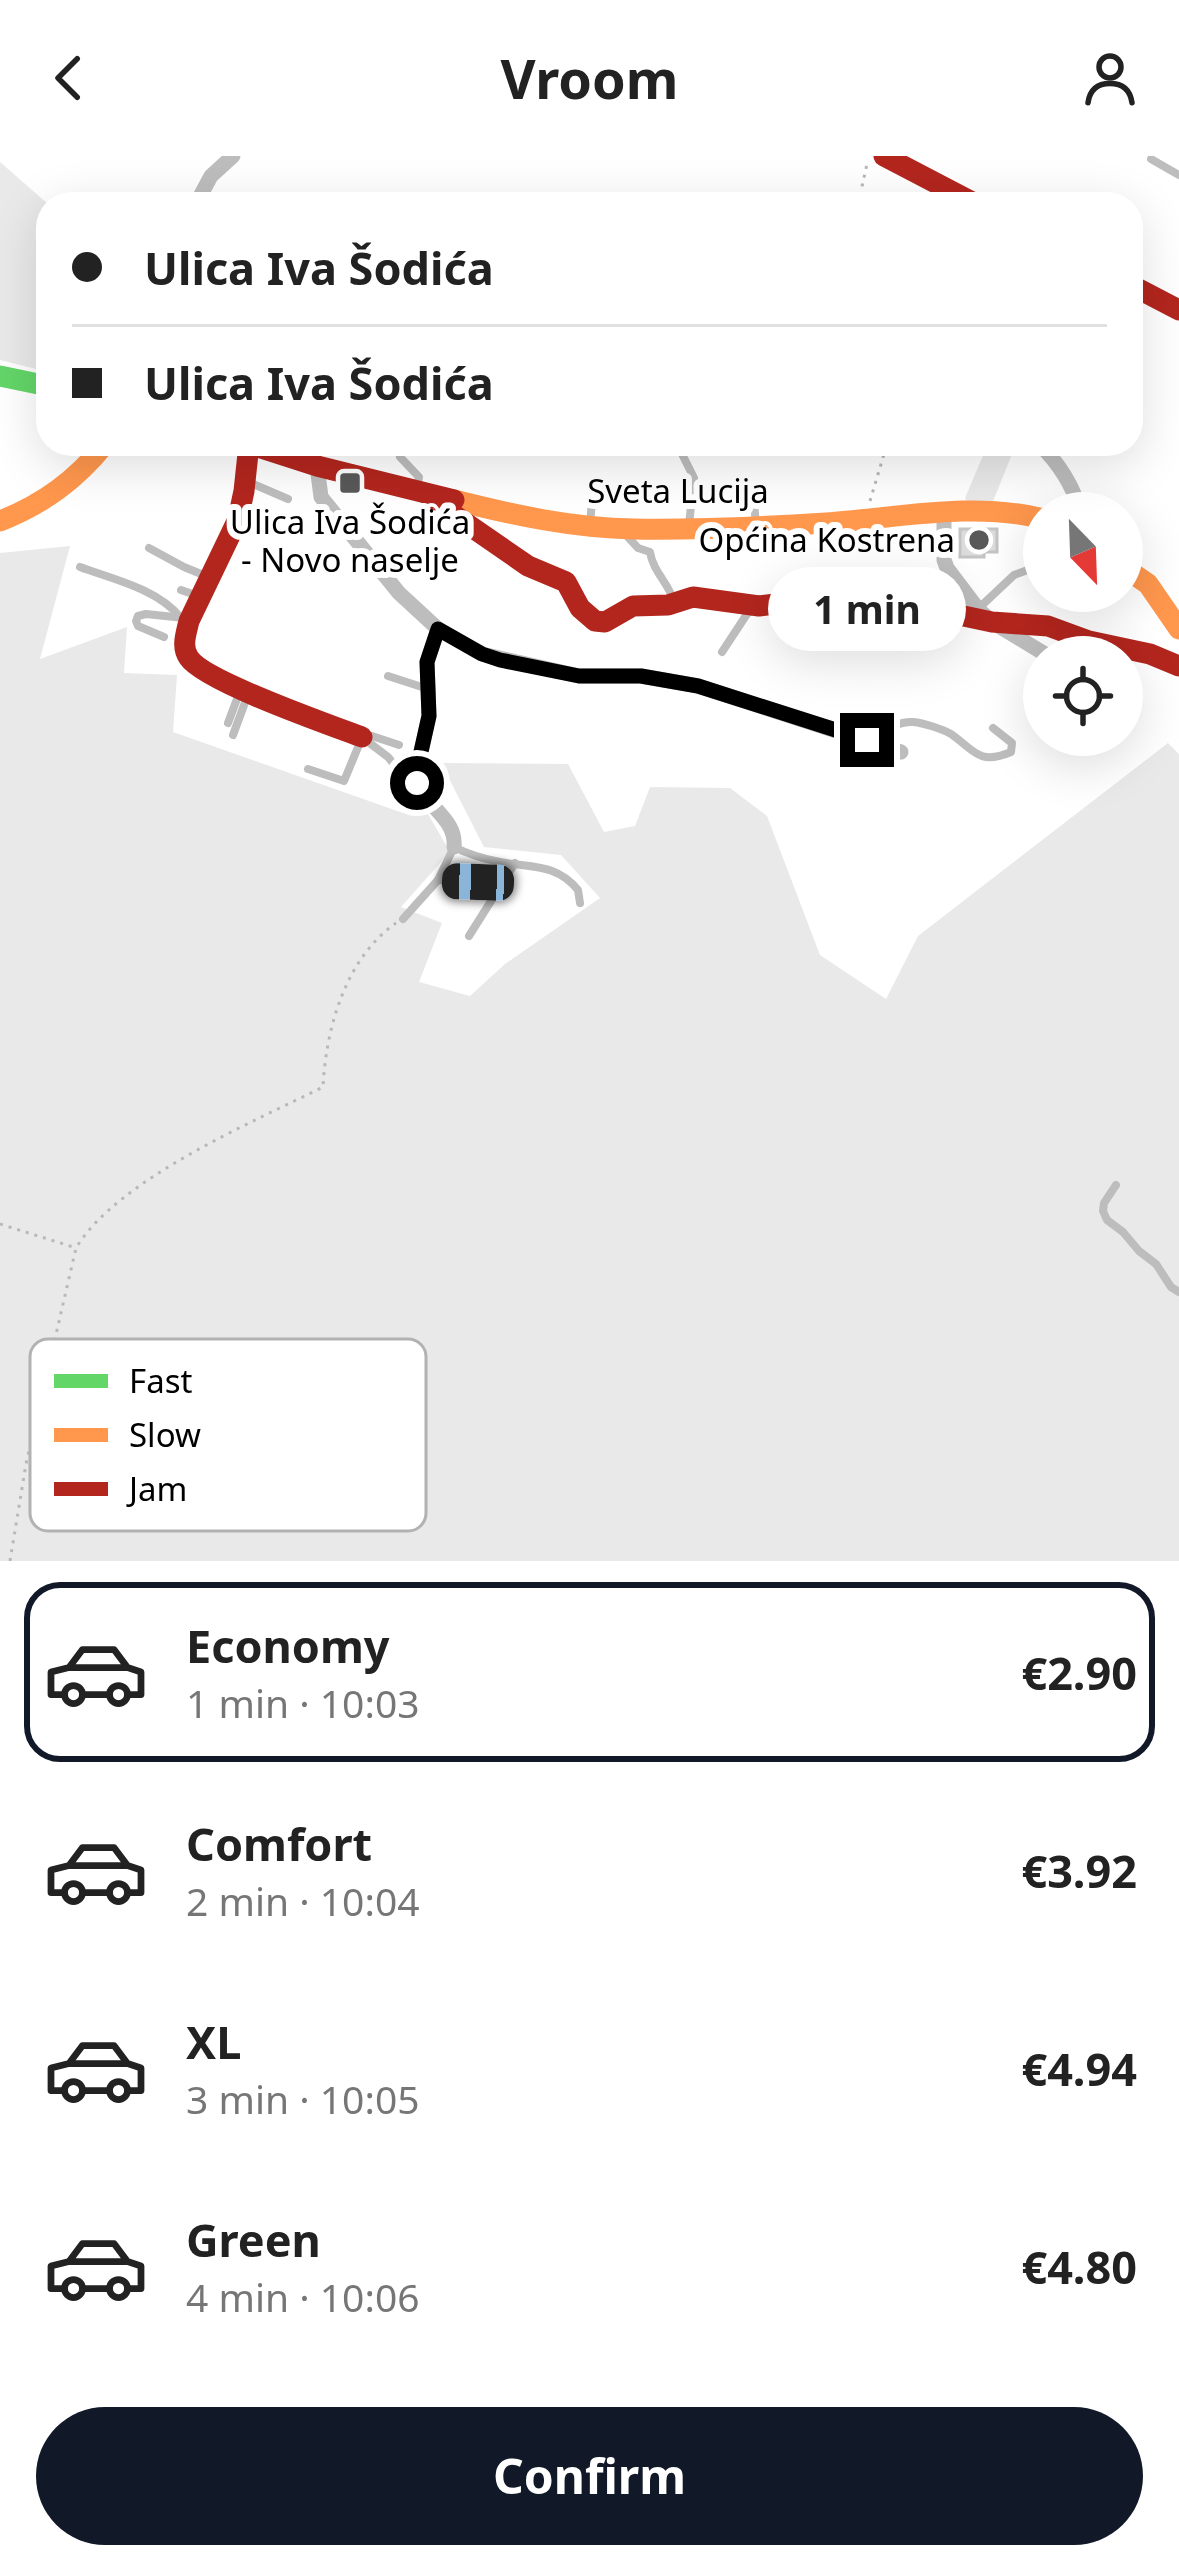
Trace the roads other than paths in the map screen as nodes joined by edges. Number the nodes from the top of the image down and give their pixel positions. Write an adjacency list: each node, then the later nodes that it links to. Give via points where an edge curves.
1 (233, 156): 5 (street)
2 (1151, 159): 4 (lane)
3 (875, 161): 6 (street)
4 (1179, 175)
5 (202, 192)
6 (948, 192)
7 (1143, 291): 8 (street)
8 (1179, 310)
9 (0, 376): 10 (street)
10 (36, 384)
11 (95, 456): 25 (street, via 56,493)
12 (248, 456): 19 (street, Sveta Lucija)
13 (287, 456): 17 (street, Sveta Lucija)
14 (683, 456): 27 (lane, via 694,478)
15 (1051, 456): 21 (street)
16 (400, 457): 20 (lane, via 418,477)
17 (317, 466): 20 (street, Sveta Lucija); 38 (street, via 321,497)
18 (594, 478): 26 (lane)
19 (244, 480): 22 (lane); 33 (street, Sveta Lucija, via 231,537)
20 (416, 489): 26 (street, Sveta Lucija); 34 (street, Sveta Lucija, via 528,566 566,582 596,621)
21 (1073, 492)
22 (288, 499)
23 (944, 513): 24 (street, Sveta Lucija); 27 (street, Sveta Lucija, via 848,522 755,514); 36 (street, Sveta Lucija, via 946,568)
24 (1023, 515)
25 (0, 520)
26 (590, 526): 28 (street, Sveta Lucija)
27 (688, 527): 28 (street, Sveta Lucija)
28 (621, 528): 34 (lane, via 650,552)
29 (149, 548): 33 (lane, via 184,567)
30 (80, 567): 37 (lane)
31 (1023, 572): 36 (lane)
32 (1143, 581): 39 (street)
33 (197, 588): 37 (street, Sveta Lucija)
34 (674, 603): 35 (street, Sveta Lucija, via 693,597)
35 (759, 606): 36 (street, Sveta Lucija, via 834,597); 42 (lane)
36 (985, 615): 41 (street, Sveta Lucija); 43 (street, Sveta Lucija)
37 (186, 618): 40 (lane, via 138,616 138,626); 46 (street, via 192,663)
38 (438, 629): 45 (street); 51 (street, via 500,660 698,686)
39 (1179, 629)
40 (164, 638)
41 (1023, 640)
42 (722, 652)
43 (1179, 666)
44 (388, 676): 45 (lane)
45 (427, 688): 56 (street, via 417,783 452,826)
46 (245, 690): 47 (lane); 49 (lane); 50 (street)
47 (228, 723)
48 (993, 728): 51 (lane, via 1012,743 1011,752 974,755 948,732 912,722)
49 (233, 735)
50 (362, 737): 52 (lane); 54 (lane, via 344,782); 55 (lane)
51 (867, 740): 53 (street)
52 (399, 745)
53 (901, 752)
54 (308, 769)
55 (402, 774)
56 (454, 847): 57 (lane); 58 (lane)
57 (515, 863): 60 (lane, via 557,871); 62 (lane)
58 (438, 880): 59 (lane); 61 (lane)
59 (478, 882)
60 (580, 903)
61 (403, 919)
62 (469, 937)
63 (1117, 1185): 64 (lane, via 1104,1203 1107,1220)
64 (1179, 1292)

